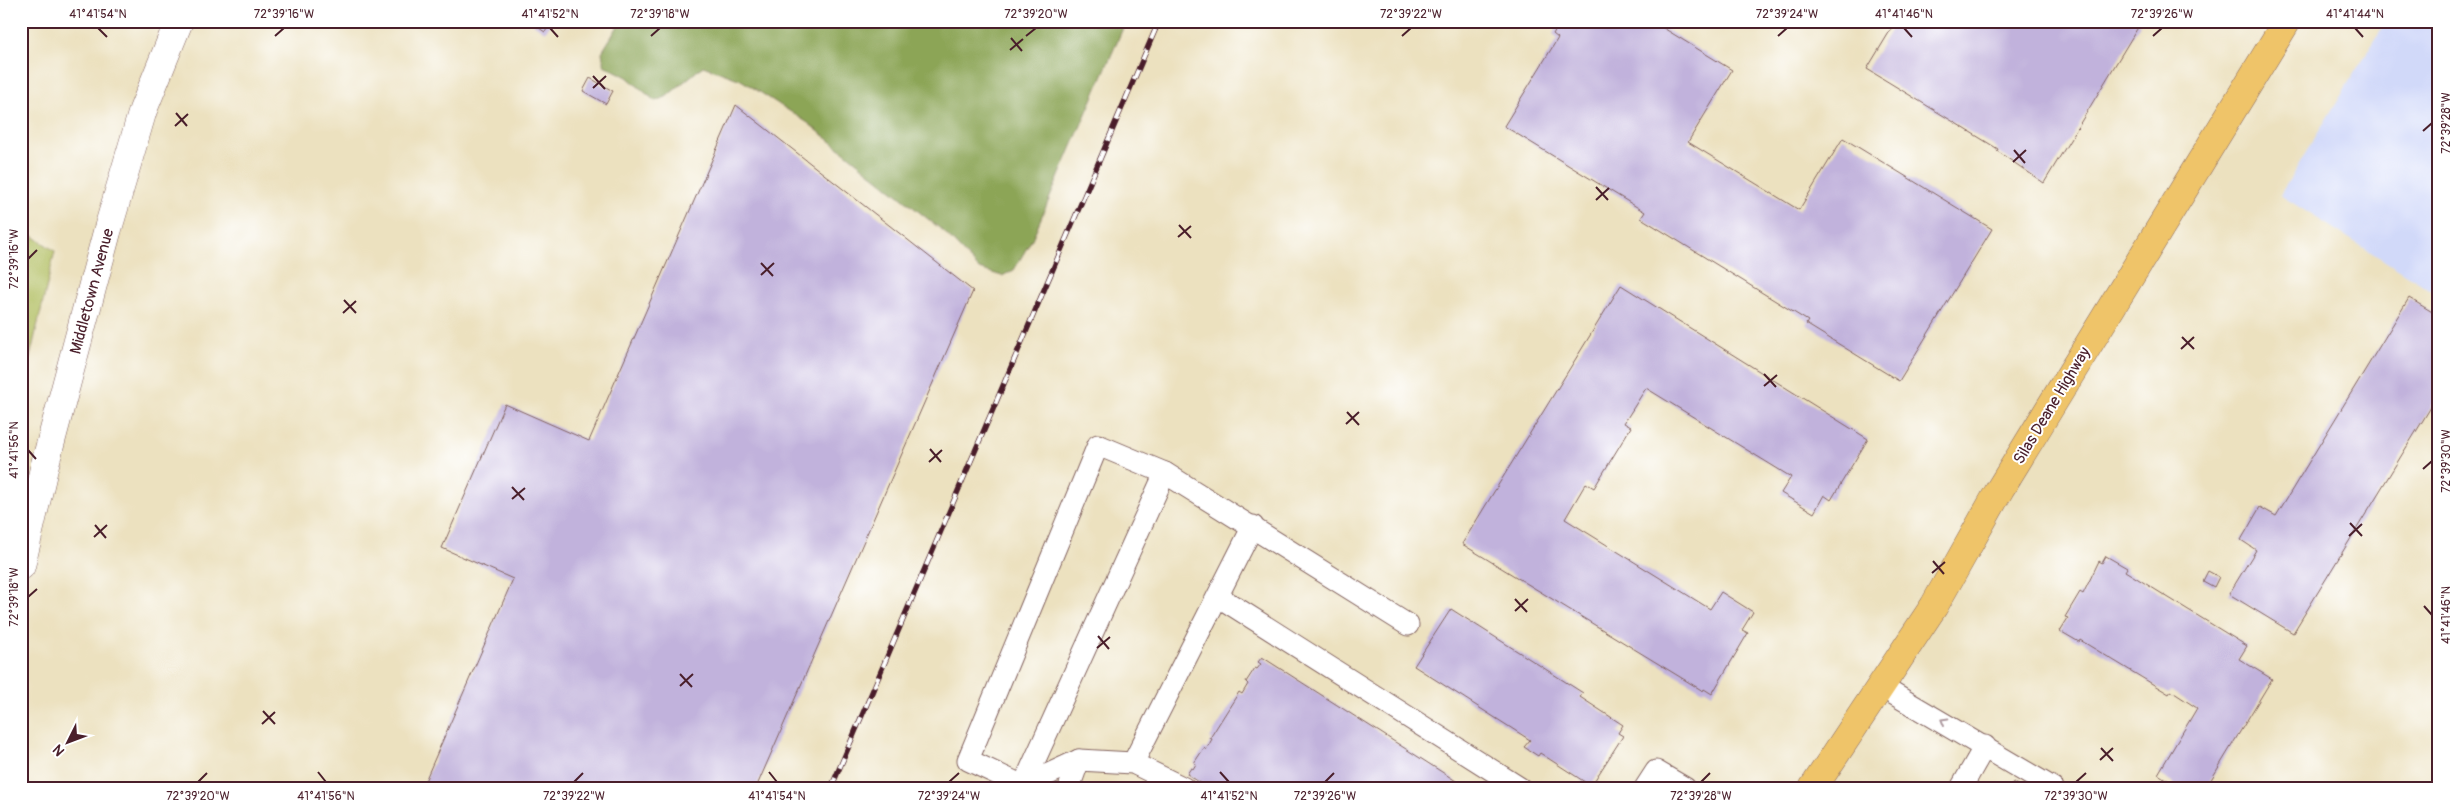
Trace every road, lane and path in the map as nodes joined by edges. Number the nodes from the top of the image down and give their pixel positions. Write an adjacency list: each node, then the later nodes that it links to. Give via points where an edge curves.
1 (179, 21): 5 (street, Middletown Avenue, via 142,110 45,464)
2 (2287, 21): 8 (main road, Silas Deane Highway, via 2000,489 1934,606)
3 (1166, 473): 4 (lane); 12 (lane); 12 (lane, via 1098,445 968,760)
4 (1253, 526): 6 (lane); 7 (lane)
5 (21, 566)
6 (1218, 597): 11 (lane); 13 (lane)
7 (1408, 625)
8 (1880, 686): 9 (lane, one-way to 8); 18 (main road, Silas Deane Highway)
9 (1986, 746): 19 (lane); 20 (lane)
10 (1079, 760): 11 (lane); 12 (lane); 14 (lane)
11 (1133, 763): 15 (lane)
12 (1023, 786)
13 (1517, 787)
14 (1068, 788)
15 (1184, 788)
16 (1645, 788): 17 (lane, via 1656,771)
17 (1685, 788)
18 (1813, 788)
19 (1961, 788)
20 (2053, 788)

